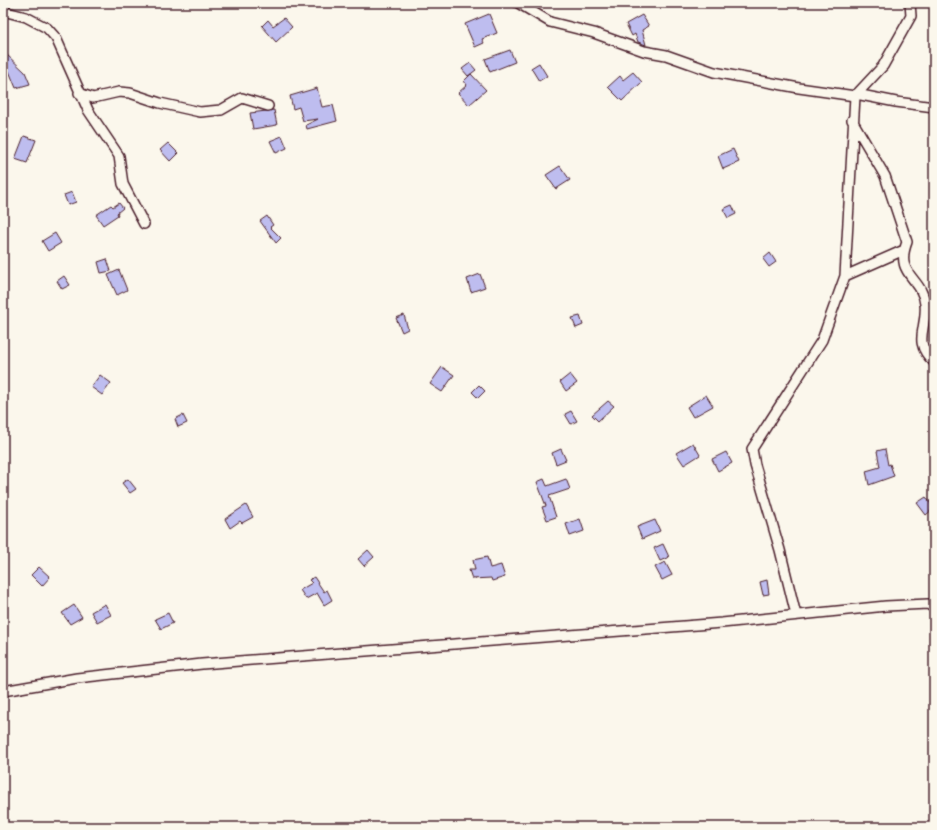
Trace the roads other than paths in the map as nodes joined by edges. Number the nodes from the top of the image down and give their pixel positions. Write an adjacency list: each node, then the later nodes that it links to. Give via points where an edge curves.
1 (518, 3): 5 (street, via 550,22 594,33 714,72 799,88)
2 (910, 3): 5 (street, via 911,16 883,66)
3 (3, 11): 4 (street, via 26,17 47,28 56,38)
4 (79, 92): 6 (street, via 93,98 130,92 160,103 200,112 221,110 242,98); 9 (street, via 119,156 123,184)
5 (855, 95): 7 (street); 8 (street)
6 (268, 106)
7 (934, 107)
8 (852, 120): 10 (street, via 885,176 907,242); 11 (street)
9 (144, 224)
10 (904, 250): 11 (street); 12 (street, via 903,263 923,295 925,305 920,340 926,355)
11 (846, 276): 14 (street, via 822,340 752,449 754,465 780,550)
12 (934, 362)
13 (934, 608): 14 (street, via 928,604 886,606)
14 (796, 615): 15 (street, via 202,664 77,678)
15 (3, 691)

